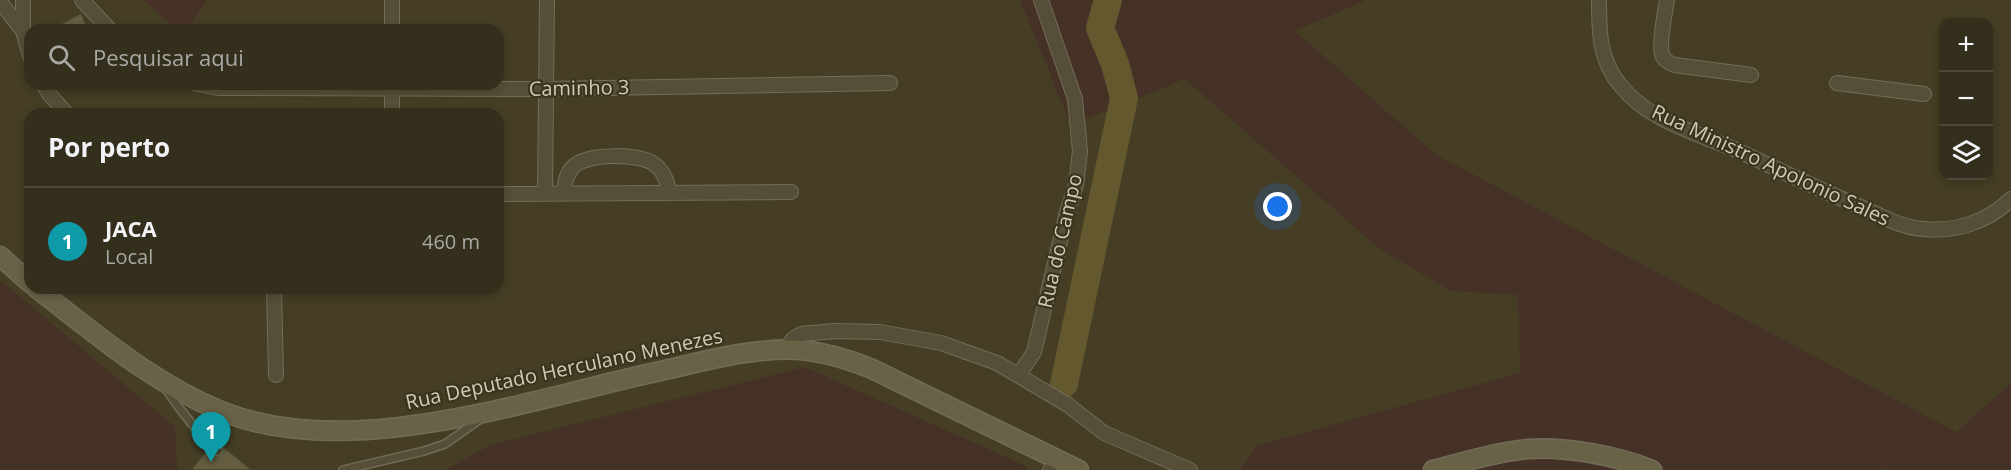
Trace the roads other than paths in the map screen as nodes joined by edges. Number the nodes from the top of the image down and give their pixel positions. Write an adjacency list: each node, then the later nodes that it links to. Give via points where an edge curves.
1 (23, 0): 11 (street)
2 (82, 0): 9 (street)
3 (392, 0): 10 (street)
4 (547, 0): 17 (street)
5 (1041, 0): 35 (street, Rua do Campo, via 1075,99 1080,151 1076,185 1034,352)
6 (1599, 0): 28 (street, Rua Ministro Apolonio Sales, via 1601,48 1613,75 1638,102 1668,122 1910,227 1962,227 1998,212)
7 (1667, 0): 13 (street, via 1664,59 1675,65)
8 (0, 2): 11 (street)
9 (104, 24)
10 (392, 24)
11 (23, 31): 12 (street)
12 (24, 35)
13 (1751, 75)
14 (890, 83): 17 (street, Caminho 3)
15 (1837, 83): 20 (street)
16 (504, 88): 17 (street, Caminho 3)
17 (546, 89): 24 (street)
18 (47, 90): 21 (street)
19 (392, 90): 22 (street)
20 (1924, 94)
21 (62, 108)
22 (392, 108)
23 (791, 192): 26 (street)
24 (545, 193): 25 (street); 27 (street)
25 (564, 193): 26 (street); 26 (street, via 568,173 582,161 635,157 660,169)
26 (669, 193)
27 (504, 194)
28 (2011, 199)
29 (0, 256): 30 (main road)
30 (24, 278)
31 (44, 294): 36 (main road, Rua Deputado Herculano Menezes)
32 (274, 294): 34 (street)
33 (785, 350): 35 (street, via 801,334 880,332 941,343); 37 (main road, Rua Deputado Herculano Menezes, via 704,361); 39 (main road, Rua Deputado Herculano Menezes, via 841,357 870,368)
34 (276, 375)
35 (1019, 375): 41 (street, via 1104,433)
36 (160, 379): 37 (main road, Rua Deputado Herculano Menezes, via 222,411 283,428 388,429); 38 (lane, via 197,432)
37 (490, 411): 40 (lane, via 444,444)
38 (225, 457)
39 (1064, 467)
40 (343, 470)
41 (1190, 470)
42 (1433, 470): 43 (main road, via 1530,449 1576,452)
43 (1652, 470)

